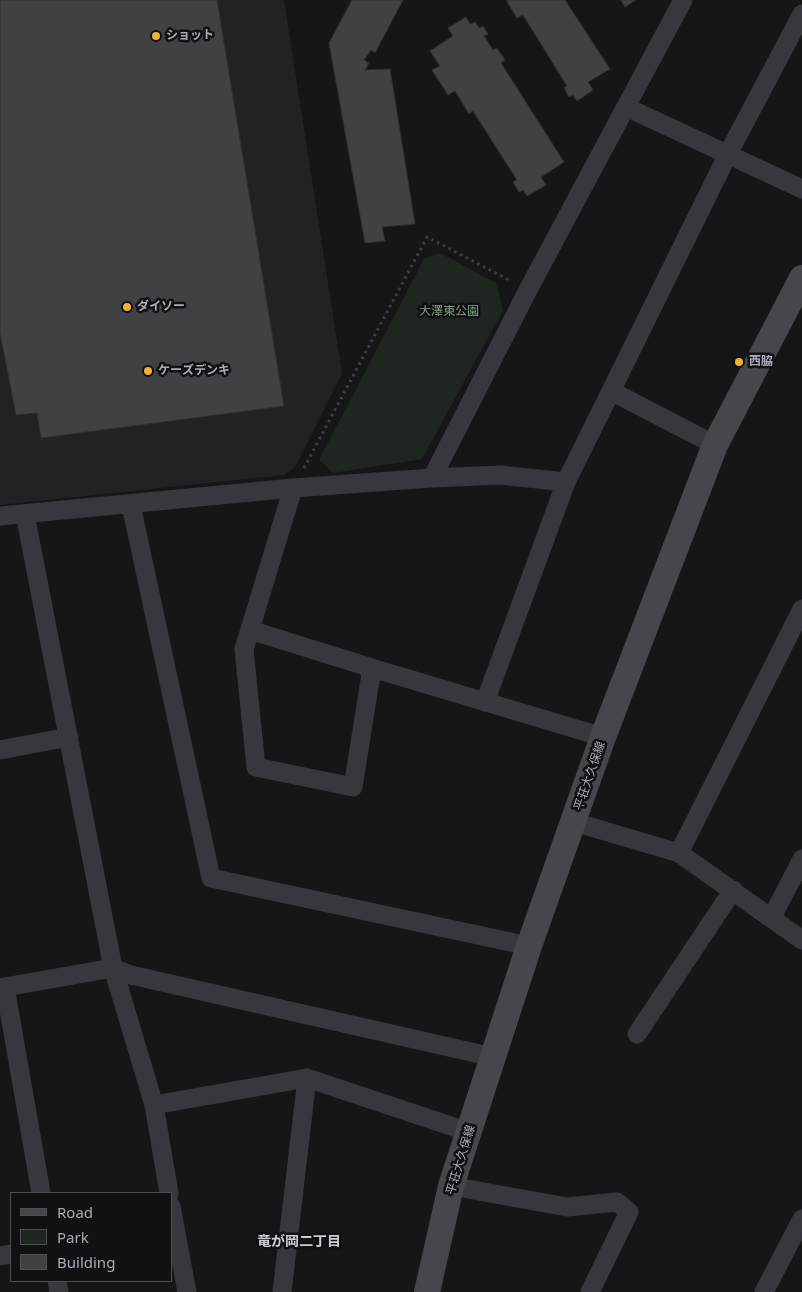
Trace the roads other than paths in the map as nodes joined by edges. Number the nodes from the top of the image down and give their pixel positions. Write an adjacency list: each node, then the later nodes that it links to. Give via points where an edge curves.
1 (683, 0): 3 (street)
2 (802, 14): 4 (street)
3 (626, 107): 4 (street); 9 (street)
4 (728, 154): 5 (street); 7 (street)
5 (802, 188)
6 (802, 278): 8 (main road, 平荘大久保線)
7 (611, 391): 8 (street); 10 (street)
8 (715, 445): 19 (main road, 平荘大久保線)
9 (432, 478): 10 (street, via 500,475); 11 (street)
10 (566, 482): 18 (street)
11 (293, 488): 12 (street); 16 (street)
12 (131, 504): 13 (street); 28 (street, via 211,878)
13 (25, 514): 14 (street); 20 (street)
14 (0, 516)
15 (802, 609): 23 (street)
16 (250, 630): 17 (street); 17 (street, via 244,649 256,767 353,787)
17 (372, 668): 18 (street)
18 (485, 702): 19 (street)
19 (603, 737): 22 (main road, 平荘大久保線)
20 (69, 738): 21 (street); 29 (street)
21 (0, 750)
22 (574, 822): 23 (street); 28 (main road, 平荘大久保線)
23 (679, 853): 25 (street)
24 (802, 859): 26 (street)
25 (733, 890): 26 (street); 31 (street)
26 (772, 917): 27 (street)
27 (802, 940)
28 (529, 946): 32 (main road, 平荘大久保線)
29 (113, 968): 30 (street); 32 (street, via 131,975); 34 (street)
30 (2, 988): 37 (street)
31 (637, 1034)
32 (493, 1058): 35 (main road, 平荘大久保線)
33 (307, 1078): 34 (street); 35 (street); 42 (street)
34 (154, 1104): 38 (street)
35 (469, 1132): 36 (main road, 平荘大久保線)
36 (452, 1186): 43 (main road, 平荘大久保線); 44 (street, via 567,1207 617,1202 629,1212)
37 (41, 1192)
38 (169, 1192)
39 (172, 1217): 41 (street)
40 (802, 1219): 45 (street)
41 (187, 1292)
42 (282, 1292)
43 (427, 1292)
44 (590, 1292)
45 (764, 1292)

